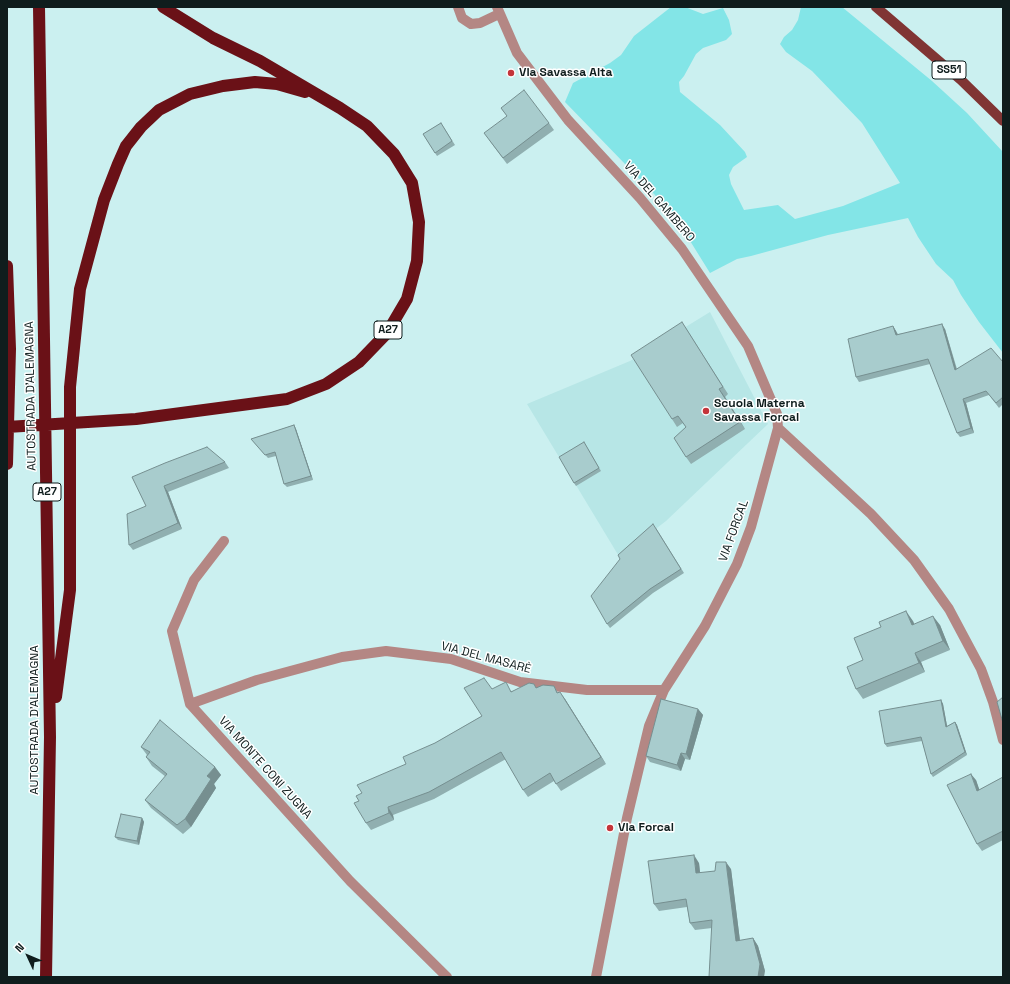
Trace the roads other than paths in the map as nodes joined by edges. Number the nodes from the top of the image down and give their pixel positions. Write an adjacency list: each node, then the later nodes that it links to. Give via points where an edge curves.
1 (39, 7): 15 (highway, AUTOSTRADA D'ALEMAGNA / A27)
2 (163, 7): 6 (highway, A27, via 214,38)
3 (458, 7): 5 (street, via 462,18 472,24 480,23)
4 (876, 7): 7 (main road, SS51, via 961,80)
5 (498, 10): 10 (street, VIA DEL GAMBERO, via 517,53 568,120 640,198 682,249 748,346 777,414)
6 (325, 98): 9 (highway, A27, via 367,126 394,154 412,183 418,222 418,261 407,299 386,333 359,362 326,384 287,400 136,419); 15 (highway, A27, via 277,84 255,82 190,94 159,110 141,127 126,146 118,164 104,200 80,289 70,387 70,590)
7 (1003, 122)
8 (7, 266): 11 (highway, AUTOSTRADA D'ALEMAGNA, via 10,349)
9 (7, 426)
10 (778, 428): 13 (street, VIA FORCAL, via 751,527 737,564 705,626); 16 (street, via 871,514 914,560 949,609 981,669)
11 (7, 464)
12 (224, 541): 14 (street, VIA MONTE CONI ZUGNA, via 194,580 172,631)
13 (664, 690): 14 (street, VIA DEL MASARÈ, via 587,690 520,682 451,659 386,651 342,657 265,678); 19 (street, VIA FORCAL, via 649,726 627,818)
14 (190, 704): 18 (street, VIA MONTE CONI ZUGNA, via 350,881)
15 (50, 737): 17 (highway, AUTOSTRADA D'ALEMAGNA / A27)
16 (1003, 740)
17 (46, 977)
18 (446, 977)
19 (596, 977)

